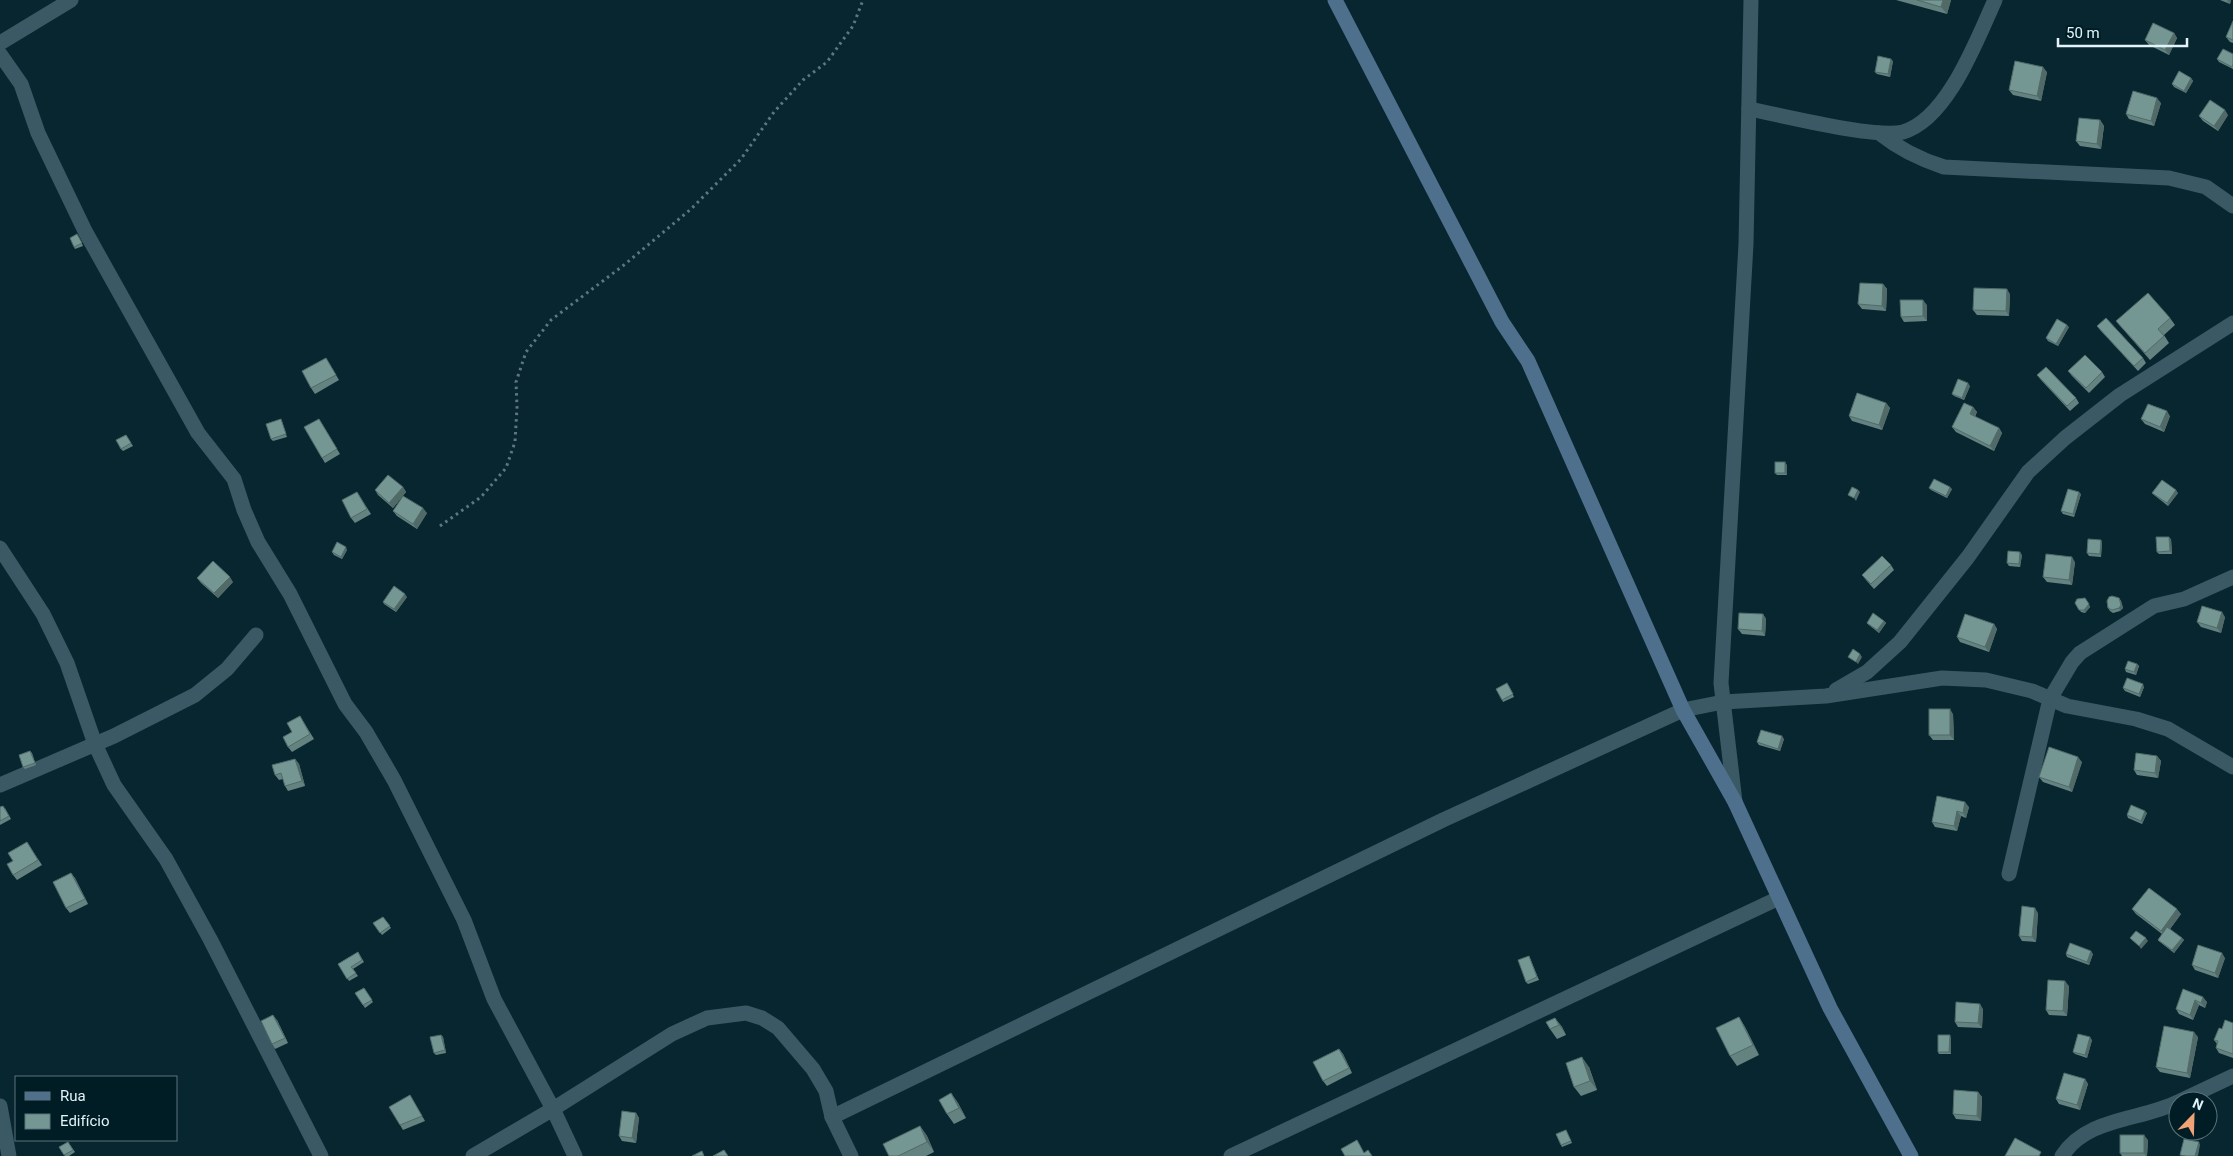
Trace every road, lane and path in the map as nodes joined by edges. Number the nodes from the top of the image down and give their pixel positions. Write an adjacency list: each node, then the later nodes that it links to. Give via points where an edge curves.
1 (71, 0): 6 (street)
2 (863, 0): 12 (path, via 853,26 827,62 803,80 774,112 741,159 691,209 551,320 526,352 516,382 515,442 506,468 481,497)
3 (1335, 0): 19 (street, via 1502,322 1528,361)
4 (1751, 0): 8 (street)
5 (1995, 0): 9 (street, via 1964,66 1929,116 1902,132)
6 (0, 43)
7 (0, 54): 30 (street, via 21,84 38,132 86,231 198,432 234,479 258,542 290,594 345,704 394,780 464,920 494,1000)
8 (1749, 108): 9 (street); 18 (street, via 1746,244 1721,683)
9 (1879, 133): 10 (street, via 1897,148 1944,167 2169,178 2206,187)
10 (2233, 206)
11 (2233, 323): 16 (street, via 2120,395 2065,438 2028,472 1968,557 1900,642 1867,672)
12 (440, 526)
13 (0, 548): 20 (street, via 43,614 67,663)
14 (2233, 577): 17 (street, via 2184,599 2154,606 2080,653)
15 (256, 635): 20 (street, via 227,669 195,695)
16 (1826, 696): 17 (street, via 1942,678 1986,680 2032,691); 18 (street)
17 (2050, 699): 21 (street, via 2067,706 2136,719 2168,729); 24 (street)
18 (1724, 702): 19 (street); 23 (street)
19 (1683, 710): 23 (street); 31 (street, via 1443,820)
20 (95, 744): 22 (street); 33 (street, via 114,785 166,859 210,939)
21 (2233, 767)
22 (0, 785)
23 (1735, 802): 25 (street)
24 (2008, 874)
25 (1779, 898): 37 (street); 38 (street, via 1830,1008)
26 (2233, 1076): 27 (street)
27 (2202, 1091)
28 (0, 1106): 32 (street)
29 (2168, 1108): 39 (street, via 2093,1130 2075,1140)
30 (554, 1109): 31 (street, via 672,1034 707,1018 746,1013 778,1028 793,1043 826,1091); 34 (street); 35 (street)
31 (832, 1117): 36 (street)
32 (9, 1156)
33 (321, 1156)
34 (474, 1156)
35 (575, 1156)
36 (852, 1156)
37 (1231, 1156)
38 (1911, 1156)
39 (2062, 1156)

